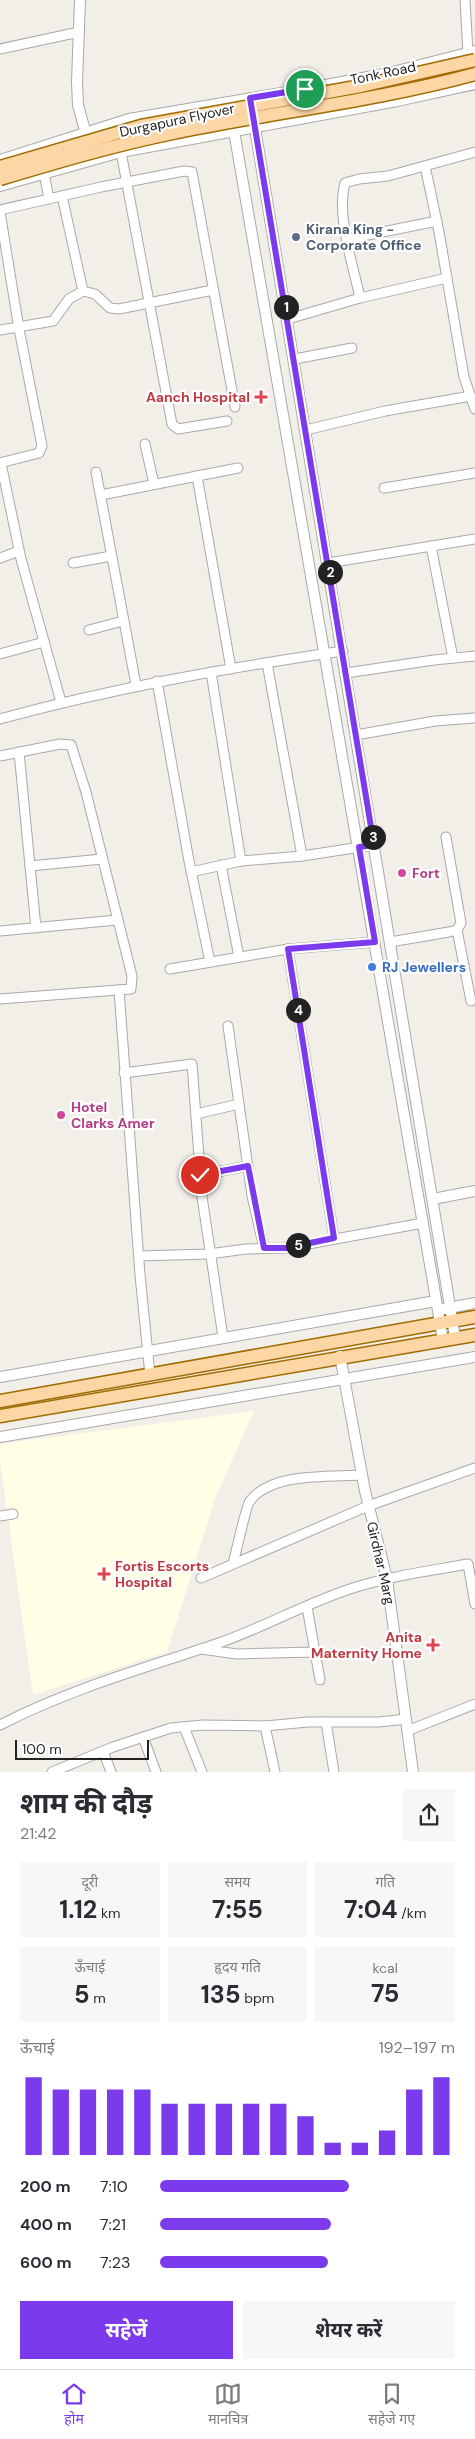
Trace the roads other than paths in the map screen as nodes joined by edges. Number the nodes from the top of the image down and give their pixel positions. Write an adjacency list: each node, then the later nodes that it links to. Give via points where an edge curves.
1 (80, 0): 3 (street)
2 (465, 0): 5 (street)
3 (79, 32): 4 (street); 14 (street, via 77,94)
4 (0, 49)
5 (473, 55): 6 (street, Tonk Road); 20 (main road, Durgapura Flyover, bridge, via 362,86 141,126)
6 (400, 70): 9 (street, Tonk Road); 10 (street)
7 (475, 74): 22 (main road, Durgapura Flyover, bridge, via 173,133 106,148)
8 (475, 84): 10 (street, Tonk Road)
9 (250, 98): 11 (street, Tonk Road); 12 (street)
10 (405, 99): 12 (street, Tonk Road)
11 (229, 102): 13 (street); 14 (street, Tonk Road, via 161,112)
12 (256, 127): 13 (street, Tonk Road); 35 (street)
13 (235, 130): 15 (street, Tonk Road); 68 (street)
14 (85, 131): 17 (street, Tonk Road); 18 (street)
15 (121, 152): 18 (street, Tonk Road); 23 (street)
16 (475, 152): 19 (street)
17 (0, 160)
18 (93, 160): 21 (street, Tonk Road)
19 (425, 166): 28 (street); 29 (street, via 345,183 342,196)
20 (0, 167)
21 (44, 173): 24 (street, Tonk Road); 26 (street)
22 (0, 179)
23 (128, 182): 25 (street); 31 (street, via 192,172); 34 (street)
24 (0, 186)
25 (62, 196): 26 (street); 32 (street)
26 (49, 199): 27 (street)
27 (0, 211): 36 (street)
28 (437, 221): 29 (street); 30 (street)
29 (348, 239): 33 (street)
30 (447, 278): 33 (street); 41 (street)
31 (213, 290): 34 (street); 43 (street)
32 (83, 291): 34 (street, via 94,294 110,308); 36 (street, via 68,299 52,321)
33 (360, 298): 35 (street)
34 (150, 304): 45 (street, via 174,428)
35 (288, 319): 39 (street)
36 (19, 326): 37 (street); 48 (street, via 42,446 39,453)
37 (0, 330)
38 (352, 348): 39 (street)
39 (294, 359): 46 (street)
40 (475, 376): 41 (street)
41 (465, 378): 42 (street)
42 (471, 396): 44 (street); 46 (street)
43 (235, 407)
44 (475, 409)
45 (227, 420)
46 (306, 430): 63 (street)
47 (145, 444): 54 (street)
48 (0, 463): 52 (street)
49 (238, 468): 53 (street)
50 (96, 472): 56 (street)
51 (475, 473): 55 (street)
52 (2, 476): 59 (street)
53 (197, 476): 54 (street); 73 (street)
54 (154, 484): 56 (street)
55 (384, 488)
56 (101, 495): 60 (street)
57 (475, 539): 58 (street)
58 (431, 546): 63 (street); 71 (street)
59 (19, 550): 61 (street); 66 (street)
60 (111, 556): 62 (street); 64 (street)
61 (0, 558)
62 (73, 563)
63 (328, 563): 67 (street)
64 (123, 622): 65 (street); 77 (street)
65 (89, 630)
66 (44, 642): 69 (street); 78 (street)
67 (342, 651): 68 (street); 75 (street)
68 (325, 653): 72 (street); 86 (street)
69 (0, 654)
70 (475, 656): 71 (street)
71 (454, 658): 75 (street)
72 (266, 662): 73 (street); 87 (street)
73 (231, 668): 74 (street)
74 (211, 672): 76 (street); 89 (street)
75 (346, 673): 81 (street)
76 (157, 681): 77 (street); 92 (street)
77 (136, 685): 78 (street)
78 (62, 702): 80 (street)
79 (475, 718): 81 (street, via 435,721)
80 (0, 720)
81 (356, 735): 85 (street)
82 (19, 752): 83 (street); 88 (street, via 71,745); 91 (street)
83 (0, 756)
84 (446, 837): 95 (street, via 460,905 461,922)
85 (374, 845): 86 (street); 98 (street)
86 (359, 847): 87 (street); 97 (street)
87 (302, 856): 89 (street)
88 (102, 859): 91 (street); 93 (street)
89 (241, 861): 90 (street)
90 (221, 865): 92 (street); 100 (street)
91 (30, 866): 94 (street)
92 (191, 872): 101 (street)
93 (117, 920): 94 (street); 103 (street, via 132,976 131,990)
94 (36, 928): 96 (street)
95 (457, 930): 98 (street); 105 (street)
96 (0, 931)
97 (375, 942): 99 (street); 114 (street)
98 (390, 942): 113 (street)
99 (288, 949): 100 (street); 115 (street)
100 (239, 957): 101 (street)
101 (210, 962): 102 (street)
102 (170, 969)
103 (119, 990): 104 (street); 107 (street)
104 (0, 999)
105 (471, 1001)
106 (228, 1026): 108 (street)
107 (124, 1073): 109 (street, via 192,1064); 118 (street)
108 (239, 1104): 109 (street); 110 (street)
109 (196, 1114): 111 (street)
110 (248, 1166): 111 (street); 116 (street)
111 (200, 1175): 117 (street)
112 (475, 1192): 113 (street)
113 (433, 1199): 121 (street)
114 (423, 1223): 115 (street); 120 (street)
115 (334, 1238): 116 (street, via 286,1248)
116 (264, 1248): 117 (street)
117 (209, 1254): 118 (street); 125 (street)
118 (138, 1256): 127 (street)
119 (475, 1304): 121 (street)
120 (437, 1305): 121 (street); 123 (street); 125 (street)
121 (450, 1308): 123 (street)
122 (475, 1318): 123 (main road)
123 (446, 1322): 126 (street); 130 (main road)
124 (475, 1335): 126 (main road)
125 (222, 1338): 127 (street)
126 (449, 1338): 128 (main road)
127 (148, 1350): 130 (street); 131 (street)
128 (340, 1356): 132 (street, Girdhar Marg); 134 (main road)
129 (475, 1357): 132 (street)
130 (150, 1375): 133 (main road)
131 (0, 1377)
132 (344, 1379): 135 (street); 137 (street, Girdhar Marg)
133 (0, 1401)
134 (0, 1416)
135 (0, 1437)
136 (475, 1468): 138 (street)
137 (362, 1475): 138 (street, Girdhar Marg); 141 (street, via 278,1482 264,1490 249,1501)
138 (368, 1506): 141 (street); 144 (street, Girdhar Marg)
139 (13, 1514): 140 (street)
140 (0, 1516)
141 (233, 1564): 143 (street)
142 (471, 1564): 144 (street); 145 (street)
143 (201, 1578)
144 (387, 1579): 146 (street, via 352,1588); 151 (street, Girdhar Marg)
145 (475, 1604)
146 (307, 1607): 147 (street); 148 (street)
147 (199, 1649): 148 (street, via 236,1654); 153 (street, via 46,1702)
148 (315, 1652): 149 (street)
149 (320, 1680)
150 (475, 1704): 156 (street)
151 (406, 1719): 152 (street); 156 (street, Girdhar Marg)
152 (326, 1722): 154 (street); 165 (street)
153 (0, 1725)
154 (265, 1726): 155 (street); 164 (street)
155 (184, 1727): 157 (street); 163 (street)
156 (407, 1731): 166 (street, Girdhar Marg)
157 (143, 1737): 158 (street); 162 (street)
158 (103, 1751): 159 (street); 161 (street)
159 (64, 1769): 160 (street)
160 (52, 1772)
161 (111, 1772)
162 (156, 1772)
163 (202, 1772)
164 (275, 1772)
165 (334, 1772)
166 (413, 1772)

